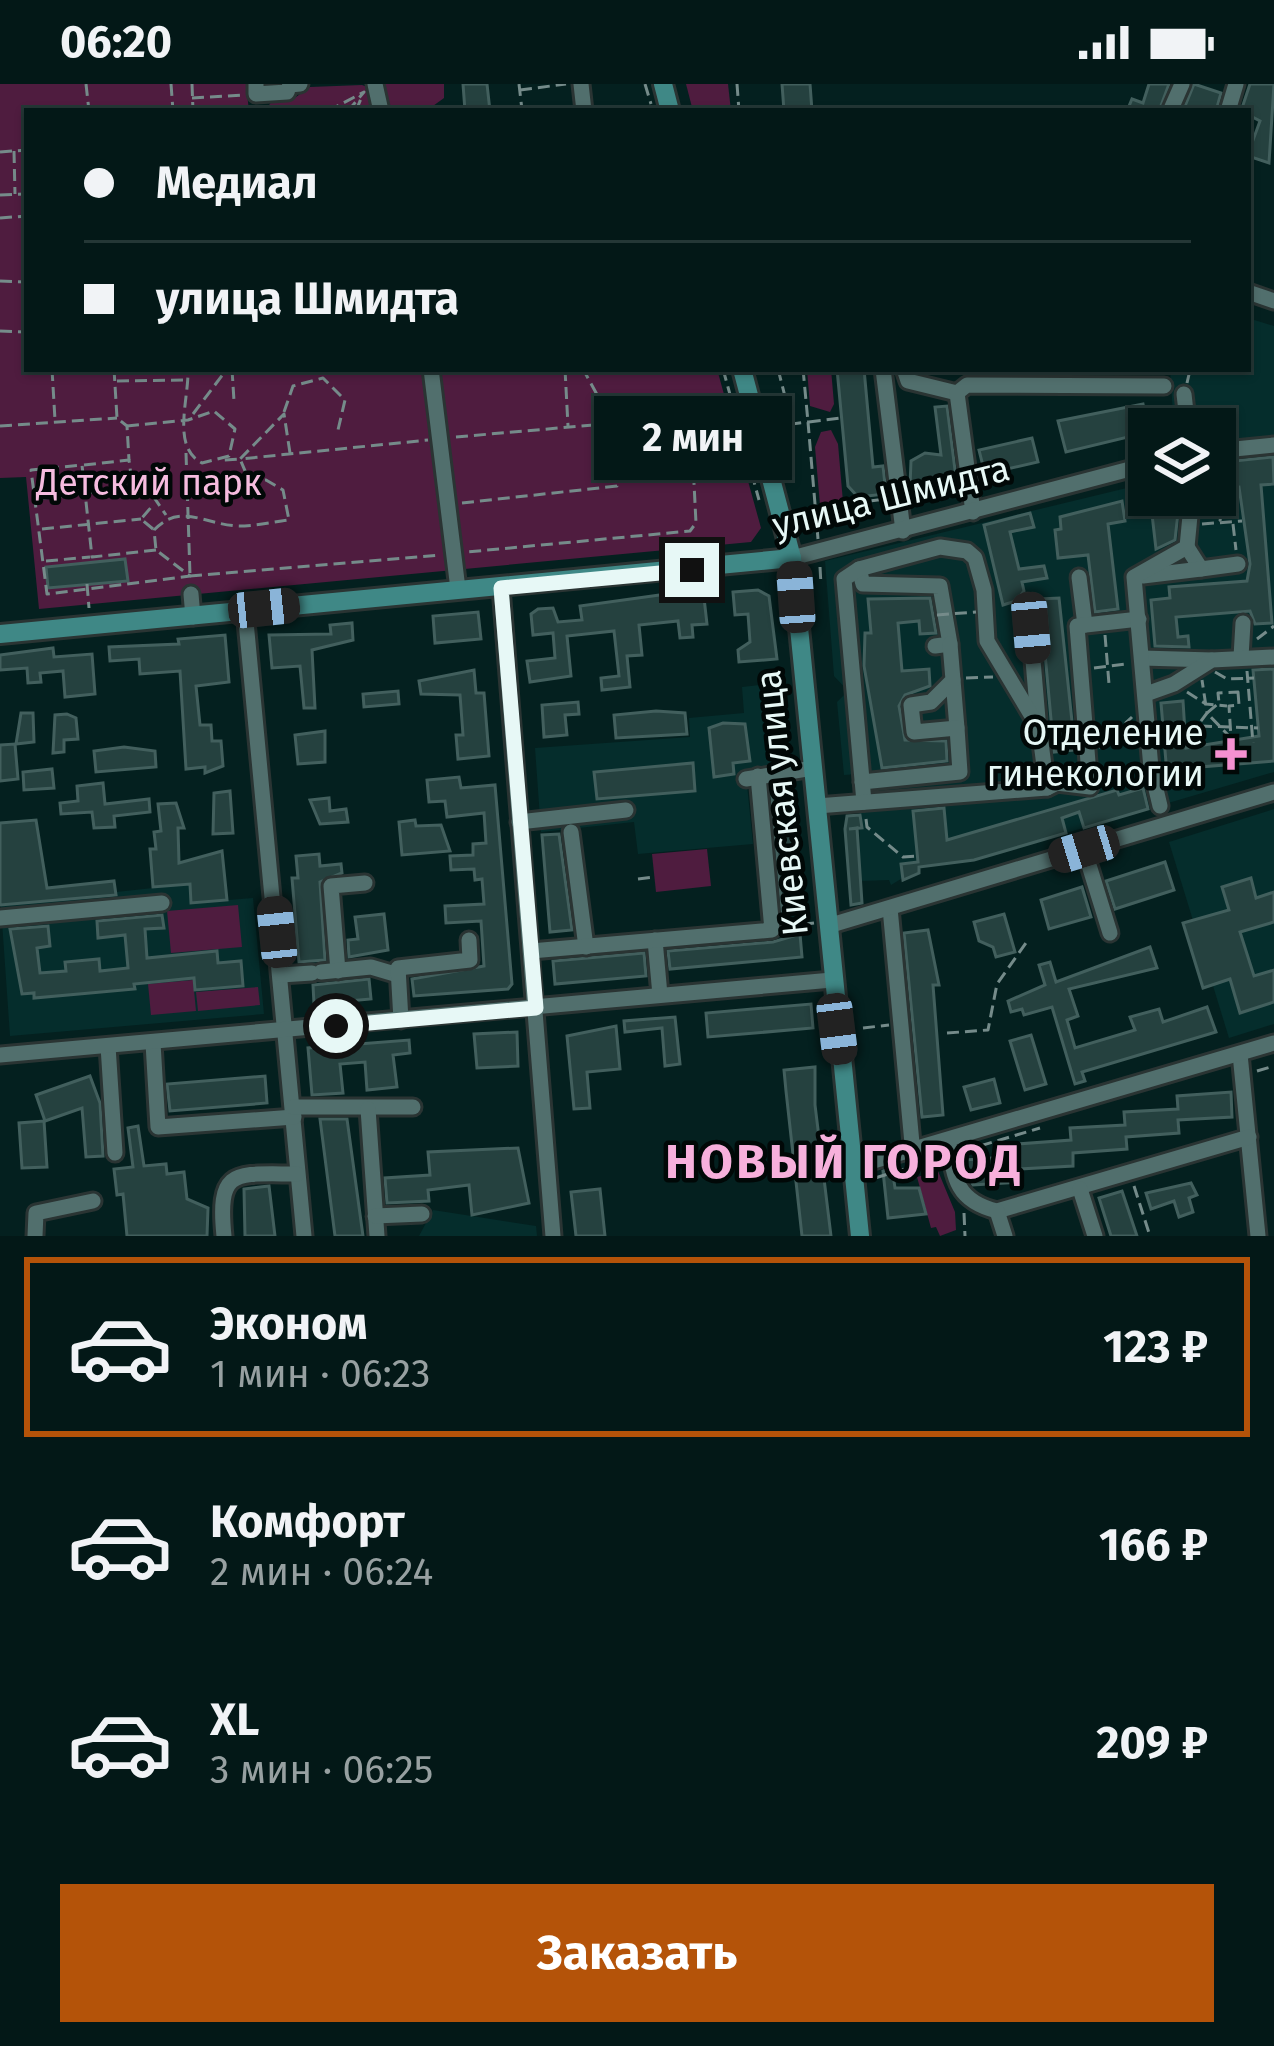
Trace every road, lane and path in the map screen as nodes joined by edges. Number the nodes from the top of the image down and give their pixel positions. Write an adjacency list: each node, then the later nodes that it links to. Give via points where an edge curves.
1 (192, 84): 7 (path)
2 (300, 84): 6 (street, via 287,92)
3 (568, 84): 5 (path)
4 (369, 86): 9 (path)
5 (520, 87)
6 (256, 89): 7 (path)
7 (192, 98): 8 (path)
8 (193, 108)
9 (333, 108)
10 (24, 150): 11 (path)
11 (14, 151): 12 (path); 13 (path)
12 (0, 152)
13 (15, 194): 14 (path); 15 (path)
14 (24, 194)
15 (0, 195)
16 (52, 372): 42 (path)
17 (114, 372): 32 (path)
18 (188, 372): 31 (path)
19 (228, 372): 41 (path)
20 (230, 372): 36 (path)
21 (430, 372): 64 (street)
22 (565, 372): 46 (path)
23 (585, 372): 64 (path, via 612,422 617,486)
24 (724, 372): 63 (path)
25 (743, 372): 85 (main road, Киевская улица)
26 (779, 372): 43 (path, via 792,424)
27 (803, 372): 43 (path)
28 (883, 372): 61 (street)
29 (905, 372): 34 (street, via 908,381)
30 (1190, 372): 35 (path)
31 (188, 380): 32 (path); 41 (path)
32 (115, 382): 39 (path)
33 (1164, 386): 34 (street, via 995,384)
34 (957, 393): 67 (street)
35 (1184, 394): 37 (street)
36 (234, 401)
37 (1186, 408)
38 (284, 414): 47 (path, via 293,386 323,378 345,400)
39 (117, 418): 42 (path); 45 (path)
40 (841, 418): 43 (path)
41 (188, 420): 45 (path); 50 (path); 53 (path, via 207,410 232,422 236,443)
42 (55, 422): 44 (path)
43 (808, 422): 66 (path)
44 (0, 426)
45 (127, 426): 51 (path)
46 (568, 426)
47 (338, 430)
48 (1274, 445): 49 (street)
49 (1236, 449)
50 (186, 450): 52 (path); 54 (path)
51 (129, 460): 55 (path); 57 (path)
52 (196, 460): 53 (path); 54 (path)
53 (224, 460): 68 (path, via 240,460 249,480 283,490 289,520 236,526)
54 (187, 464): 68 (path)
55 (82, 465): 59 (path); 62 (path, via 31,470)
56 (1128, 470): 67 (street, улица Шмидта)
57 (133, 483)
58 (126, 488): 59 (path)
59 (85, 493): 62 (path); 76 (path)
60 (152, 496): 65 (path)
61 (897, 498): 66 (path); 80 (street)
62 (36, 500): 78 (path)
63 (759, 500)
64 (450, 504): 96 (street)
65 (154, 505): 71 (path); 72 (path)
66 (816, 507): 83 (path)
67 (973, 512): 80 (street, улица Шмидта)
68 (186, 514): 71 (path); 90 (path)
69 (1190, 516): 77 (street)
70 (1216, 516): 75 (path)
71 (167, 517): 79 (path)
72 (141, 519): 76 (path); 79 (path)
73 (1242, 521): 74 (path)
74 (1233, 522): 75 (path); 87 (path)
75 (1223, 523): 77 (path)
76 (88, 524): 78 (path); 84 (path)
77 (1188, 526): 81 (street)
78 (39, 530): 86 (path)
79 (154, 530): 82 (path)
80 (903, 531): 83 (street, улица Шмидта)
81 (1187, 547): 89 (street); 92 (street)
82 (156, 550): 84 (path); 90 (path)
83 (819, 552): 85 (street, улица Шмидта); 93 (path)
84 (92, 557): 86 (path)
85 (793, 558): 95 (main road, улица Шмидта); 134 (main road, Киевская улица)
86 (43, 561): 94 (path, via 47,595)
87 (1238, 565): 89 (street)
88 (859, 569): 101 (street, via 940,548 967,550 982,578); 116 (street, via 862,584 940,586 942,645); 135 (street, via 844,579)
89 (1202, 569): 92 (street)
90 (190, 577): 94 (path)
91 (1079, 577): 106 (street)
92 (1134, 577): 104 (street)
93 (821, 585)
94 (88, 588): 99 (path)
95 (501, 588): 96 (main road, улица Шмидта); 142 (street)
96 (458, 589): 100 (main road, улица Шмидта)
97 (191, 595): 103 (street)
98 (1028, 602): 128 (street)
99 (88, 608)
100 (244, 611): 103 (main road, улица Шмидта); 161 (street)
101 (979, 612): 102 (path, bridge); 128 (street, via 993,654)
102 (937, 615)
103 (193, 616): 108 (main road, улица Шмидта)
104 (1138, 619): 106 (street); 110 (street)
105 (1243, 623): 111 (street)
106 (1085, 625): 113 (street, via 1077,626)
107 (1274, 626): 111 (path)
108 (0, 634)
109 (1274, 657): 111 (street)
110 (1142, 658): 111 (street); 112 (path); 120 (street)
111 (1225, 659): 114 (path); 115 (path); 115 (path); 118 (street); 122 (path)
112 (1108, 667): 113 (path); 113 (path, via 1105,633); 117 (path)
113 (1080, 669): 133 (street)
114 (1251, 678): 115 (path); 129 (path)
115 (1227, 679): 119 (path)
116 (953, 680): 127 (street); 127 (street, via 932,702 911,705 914,732)
117 (1108, 684)
118 (1174, 684): 120 (street); 122 (path)
119 (1228, 692): 121 (path, via 1218,693); 123 (path, via 1238,692 1239,705)
120 (1146, 694): 133 (path); 140 (street)
121 (1219, 703): 122 (path); 123 (path); 124 (path)
122 (1206, 704): 124 (path)
123 (1229, 706): 131 (path)
124 (1207, 713): 125 (path); 130 (path)
125 (1198, 725): 126 (path); 130 (path)
126 (1185, 727)
127 (957, 728): 135 (street, via 961,772)
128 (1039, 728): 136 (street)
129 (1255, 728): 131 (path); 132 (path)
130 (1222, 729): 131 (path)
131 (1231, 729)
132 (1253, 742)
133 (1088, 758): 136 (street, via 1090,787)
134 (813, 768): 139 (main road, Киевская улица); 156 (street, via 752,777 772,930)
135 (862, 782): 138 (street)
136 (1047, 788): 138 (street)
137 (1274, 792): 144 (street)
138 (864, 802): 139 (street); 145 (path, via 867,826 903,857)
139 (817, 806): 152 (main road, Киевская улица)
140 (1160, 806)
141 (626, 811): 142 (street)
142 (519, 822): 159 (street)
143 (571, 832): 158 (street)
144 (1084, 849): 150 (street); 154 (street)
145 (917, 856)
146 (654, 878): 147 (path)
147 (638, 879)
148 (365, 883): 160 (street, via 332,886)
149 (163, 904): 151 (street)
150 (890, 908): 152 (street); 184 (street)
151 (0, 918)
152 (822, 924): 153 (path); 163 (main road, Киевская улица)
153 (796, 925)
154 (1110, 933)
155 (469, 940): 162 (street, via 470,959 412,964)
156 (655, 940): 158 (street); 164 (street)
157 (1028, 940): 170 (path, via 998,984 988,1030)
158 (586, 947): 159 (street)
159 (531, 951): 165 (street)
160 (324, 972): 161 (street); 162 (street)
161 (281, 975): 169 (street)
162 (398, 975): 166 (street)
163 (832, 980): 164 (street); 185 (main road, Киевская улица)
164 (660, 994): 165 (street)
165 (536, 1008): 166 (street); 199 (street)
166 (401, 1020): 169 (street)
167 (880, 1026): 168 (path)
168 (863, 1028)
169 (286, 1030): 171 (street); 179 (street)
170 (947, 1033)
171 (153, 1042): 173 (street); 179 (street, via 158,1127)
172 (1274, 1043): 175 (street)
173 (108, 1046): 174 (street); 183 (street)
174 (0, 1055)
175 (1241, 1062): 176 (path); 181 (street); 182 (street)
176 (1274, 1066)
177 (413, 1107): 178 (street)
178 (368, 1109): 179 (street); 194 (street)
179 (294, 1112): 187 (street)
180 (1050, 1125): 182 (path)
181 (1249, 1136): 186 (street); 205 (street)
182 (950, 1149): 184 (street); 191 (street, via 955,1184)
183 (116, 1153)
184 (913, 1160): 185 (street); 188 (path)
185 (853, 1167): 200 (main road, Киевская улица)
186 (1130, 1173): 189 (street); 204 (path)
187 (297, 1174): 196 (street, via 234,1178 220,1196); 197 (street)
188 (875, 1178)
189 (1080, 1190): 192 (street); 203 (street)
190 (93, 1201): 195 (street, via 36,1213)
191 (970, 1201): 192 (street); 201 (path)
192 (997, 1211): 202 (street)
193 (422, 1214): 194 (street)
194 (375, 1216): 198 (street)
195 (35, 1236)
196 (224, 1236)
197 (304, 1236)
198 (377, 1236)
199 (554, 1236)
200 (860, 1236)
201 (965, 1236)
202 (1005, 1236)
203 (1095, 1236)
204 (1150, 1236)
205 (1258, 1236)

